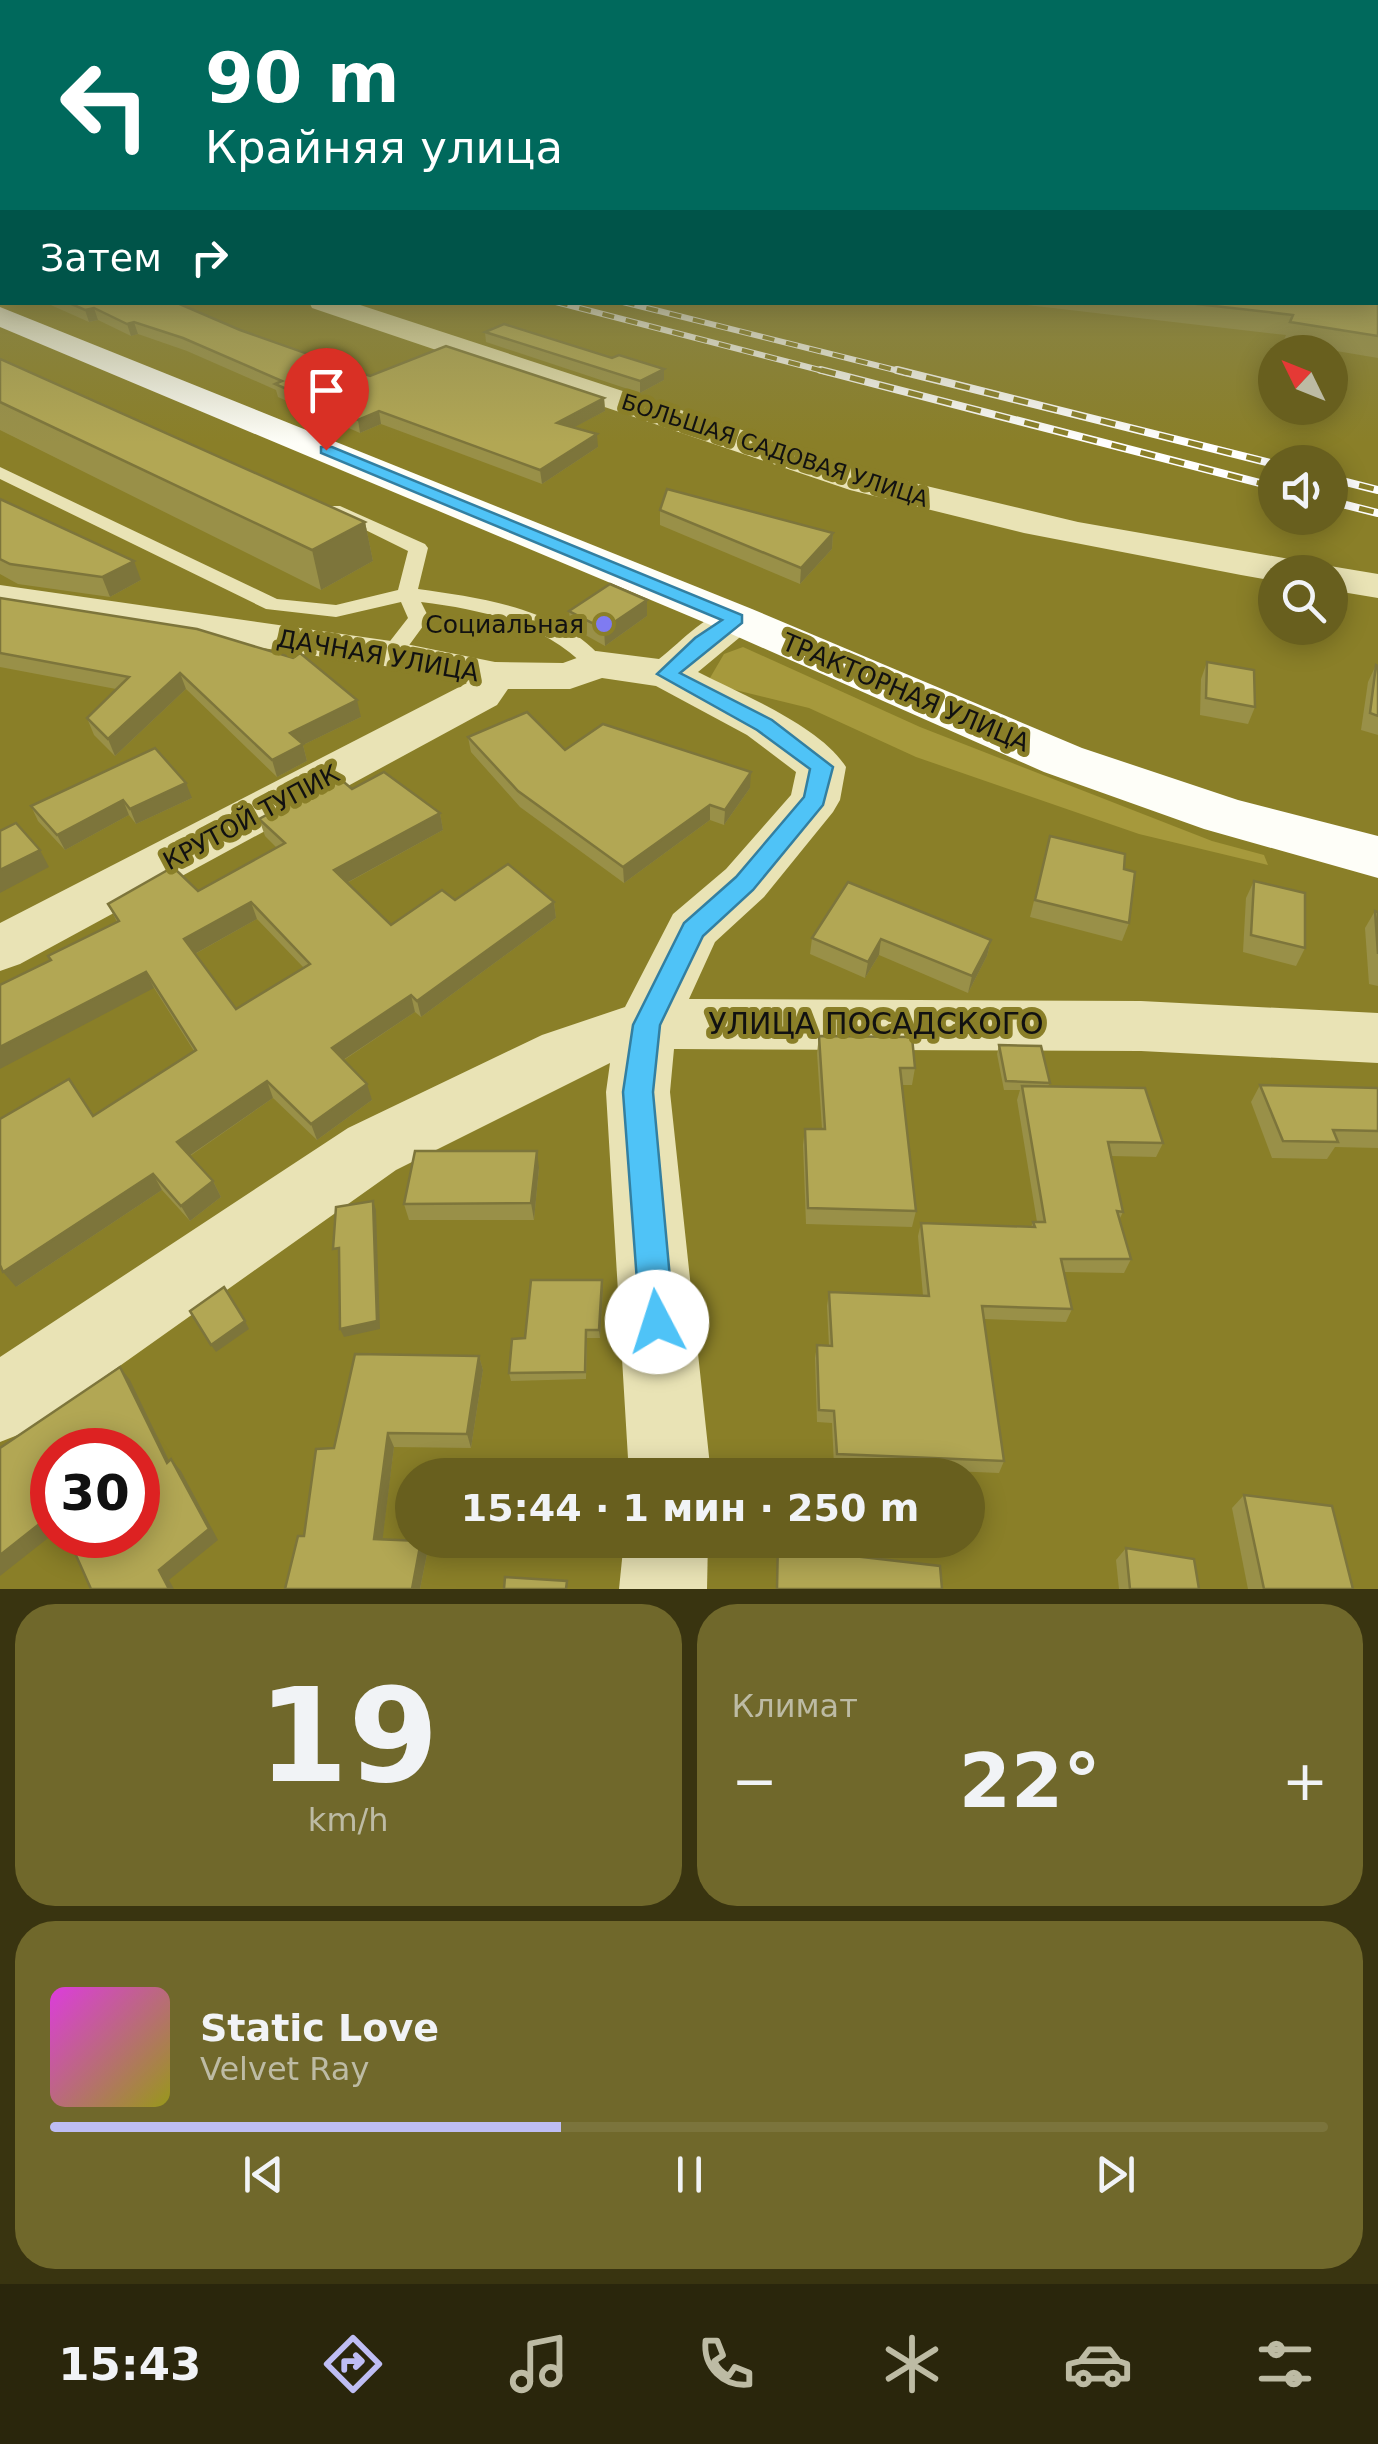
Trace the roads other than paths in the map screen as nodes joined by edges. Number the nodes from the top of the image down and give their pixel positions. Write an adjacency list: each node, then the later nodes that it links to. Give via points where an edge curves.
1 (331, 305): 5 (street, БОЛЬШАЯ САДОВАЯ УЛИЦА, via 899,492)
2 (0, 316): 10 (main road, ТРАКТОРНАЯ УЛИЦА)
3 (0, 472): 8 (lane, via 274,604 336,611)
4 (312, 501): 8 (lane, via 418,548)
5 (1258, 566)
6 (1348, 581): 7 (street)
7 (1378, 586)
8 (407, 594): 11 (lane, via 419,618); 12 (lane, via 470,602 544,628 582,646)
9 (0, 597): 11 (street, ДАЧНАЯ УЛИЦА)
10 (736, 619): 13 (street); 15 (main road, ТРАКТОРНАЯ УЛИЦА, via 1064,760 1224,815)
11 (391, 654): 14 (street, ДАЧНАЯ УЛИЦА)
12 (596, 664): 13 (street, ДАЧНАЯ УЛИЦА); 14 (street, ДАЧНАЯ УЛИЦА, via 570,676)
13 (668, 674): 17 (street, via 764,725 822,767 815,800 745,883 693,930)
14 (494, 675): 16 (street, КРУТОЙ ТУПИК, via 481,695)
15 (1378, 857)
16 (0, 950)
17 (646, 1025): 18 (street, УЛИЦА ПОСАДСКОГО, via 1141,1026); 19 (street, УЛИЦА ПОСАДСКОГО, via 564,1054 372,1148); 20 (street, via 638,1092)
18 (1378, 1038)
19 (0, 1403)
20 (669, 1458)
21 (665, 1558): 22 (street)
22 (662, 1589)

